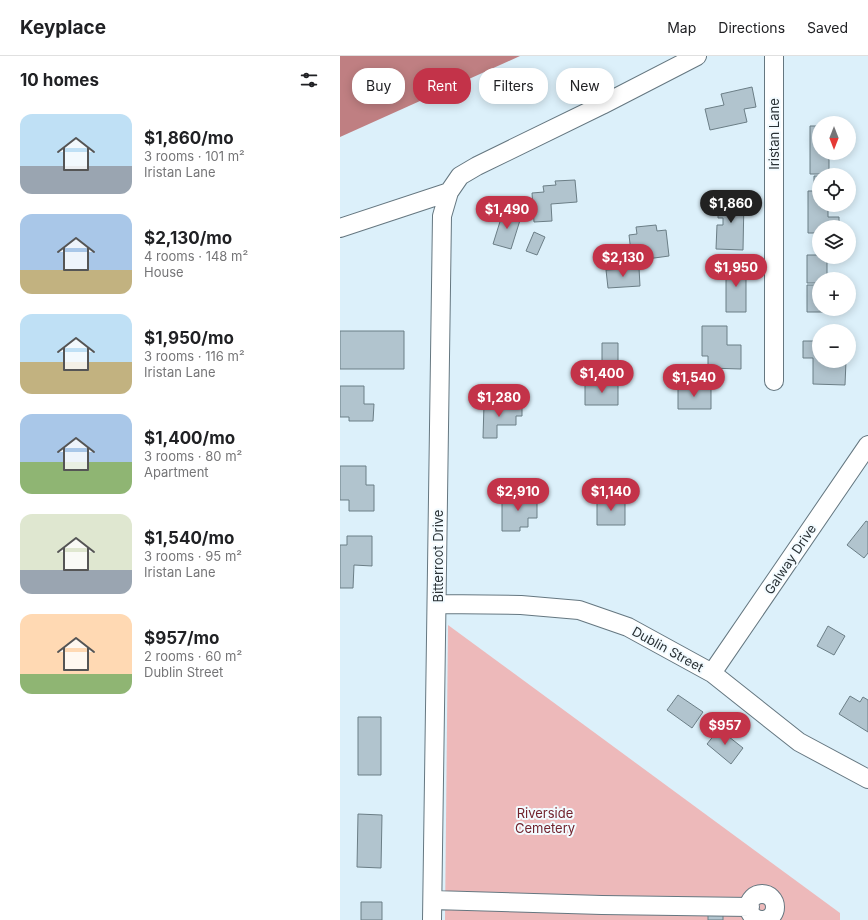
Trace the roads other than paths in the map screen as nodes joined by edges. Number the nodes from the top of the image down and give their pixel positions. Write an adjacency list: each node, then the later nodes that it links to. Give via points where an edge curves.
1 (697, 56): 3 (street, Bitterroot Drive, via 477,166 460,176)
2 (774, 56): 5 (street, Iristan Lane)
3 (449, 192): 4 (street); 7 (street, Bitterroot Drive, via 442,216)
4 (340, 228)
5 (774, 381)
6 (868, 445): 8 (street, Galway Drive)
7 (438, 604): 8 (street, Dublin Street, via 521,605 579,610 628,627); 10 (street, Bitterroot Drive)
8 (712, 673): 9 (street, Dublin Street, via 799,742)
9 (868, 779)
10 (433, 900): 11 (street); 12 (street, Bitterroot Drive)
11 (750, 907)
12 (432, 920)

